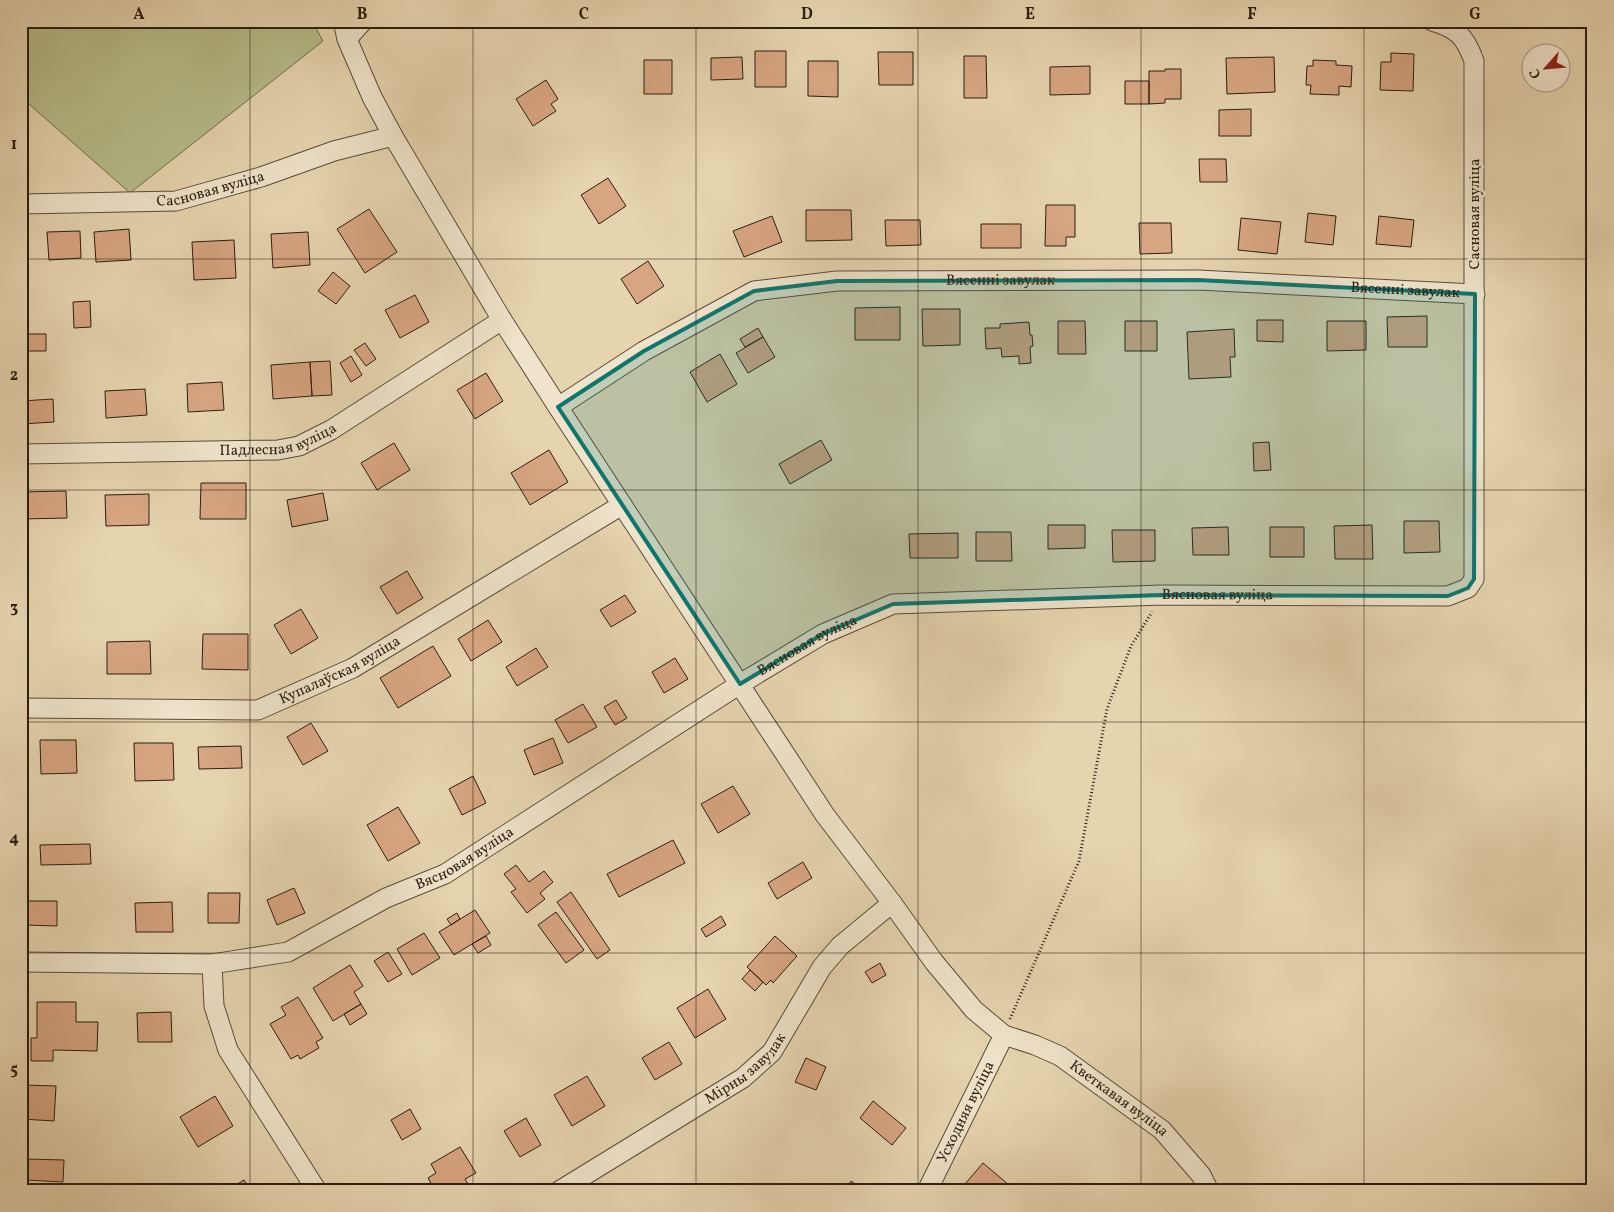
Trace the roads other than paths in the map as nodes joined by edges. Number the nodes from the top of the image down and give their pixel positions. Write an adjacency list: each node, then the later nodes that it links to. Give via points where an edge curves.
1 (363, 21): 3 (street)
2 (1432, 21): 6 (street, Сасновая вуліца, via 1460,33 1474,61)
3 (345, 30): 4 (street, via 372,97)
4 (393, 136): 5 (street, Сасновая вуліца, via 334,151 261,177 176,201); 7 (street)
5 (21, 204)
6 (1475, 294): 8 (street, Вясенні завулак, via 1198,280 837,281 791,286 754,291 644,352); 11 (street, Сасновая вуліца)
7 (502, 320): 8 (street); 9 (street, Падлесная вуліца, via 331,430 299,446 278,450)
8 (558, 408): 10 (street)
9 (21, 454)
10 (622, 505): 12 (street); 13 (street, Купалаўская вуліца, via 353,668 258,710)
11 (1474, 579): 12 (street, Вясновая вуліца, via 1468,588 1448,596 1162,595 893,604 823,634)
12 (740, 684): 14 (street, via 825,815); 16 (street, Вясновая вуліца, via 446,874 386,898 288,952)
13 (21, 708)
14 (892, 903): 17 (street, via 951,983 974,1010); 19 (street, Мірны завулак, via 840,946 822,967 772,1052 743,1078)
15 (21, 962): 16 (street, Вясновая вуліца)
16 (212, 964): 18 (street, via 214,1006 228,1050)
17 (1004, 1035): 20 (street, Усходняя вуліца); 21 (street, Кветкавая вуліца, via 1060,1056 1162,1130 1201,1175)
18 (317, 1191)
19 (559, 1191)
20 (927, 1191)
21 (1209, 1191)

